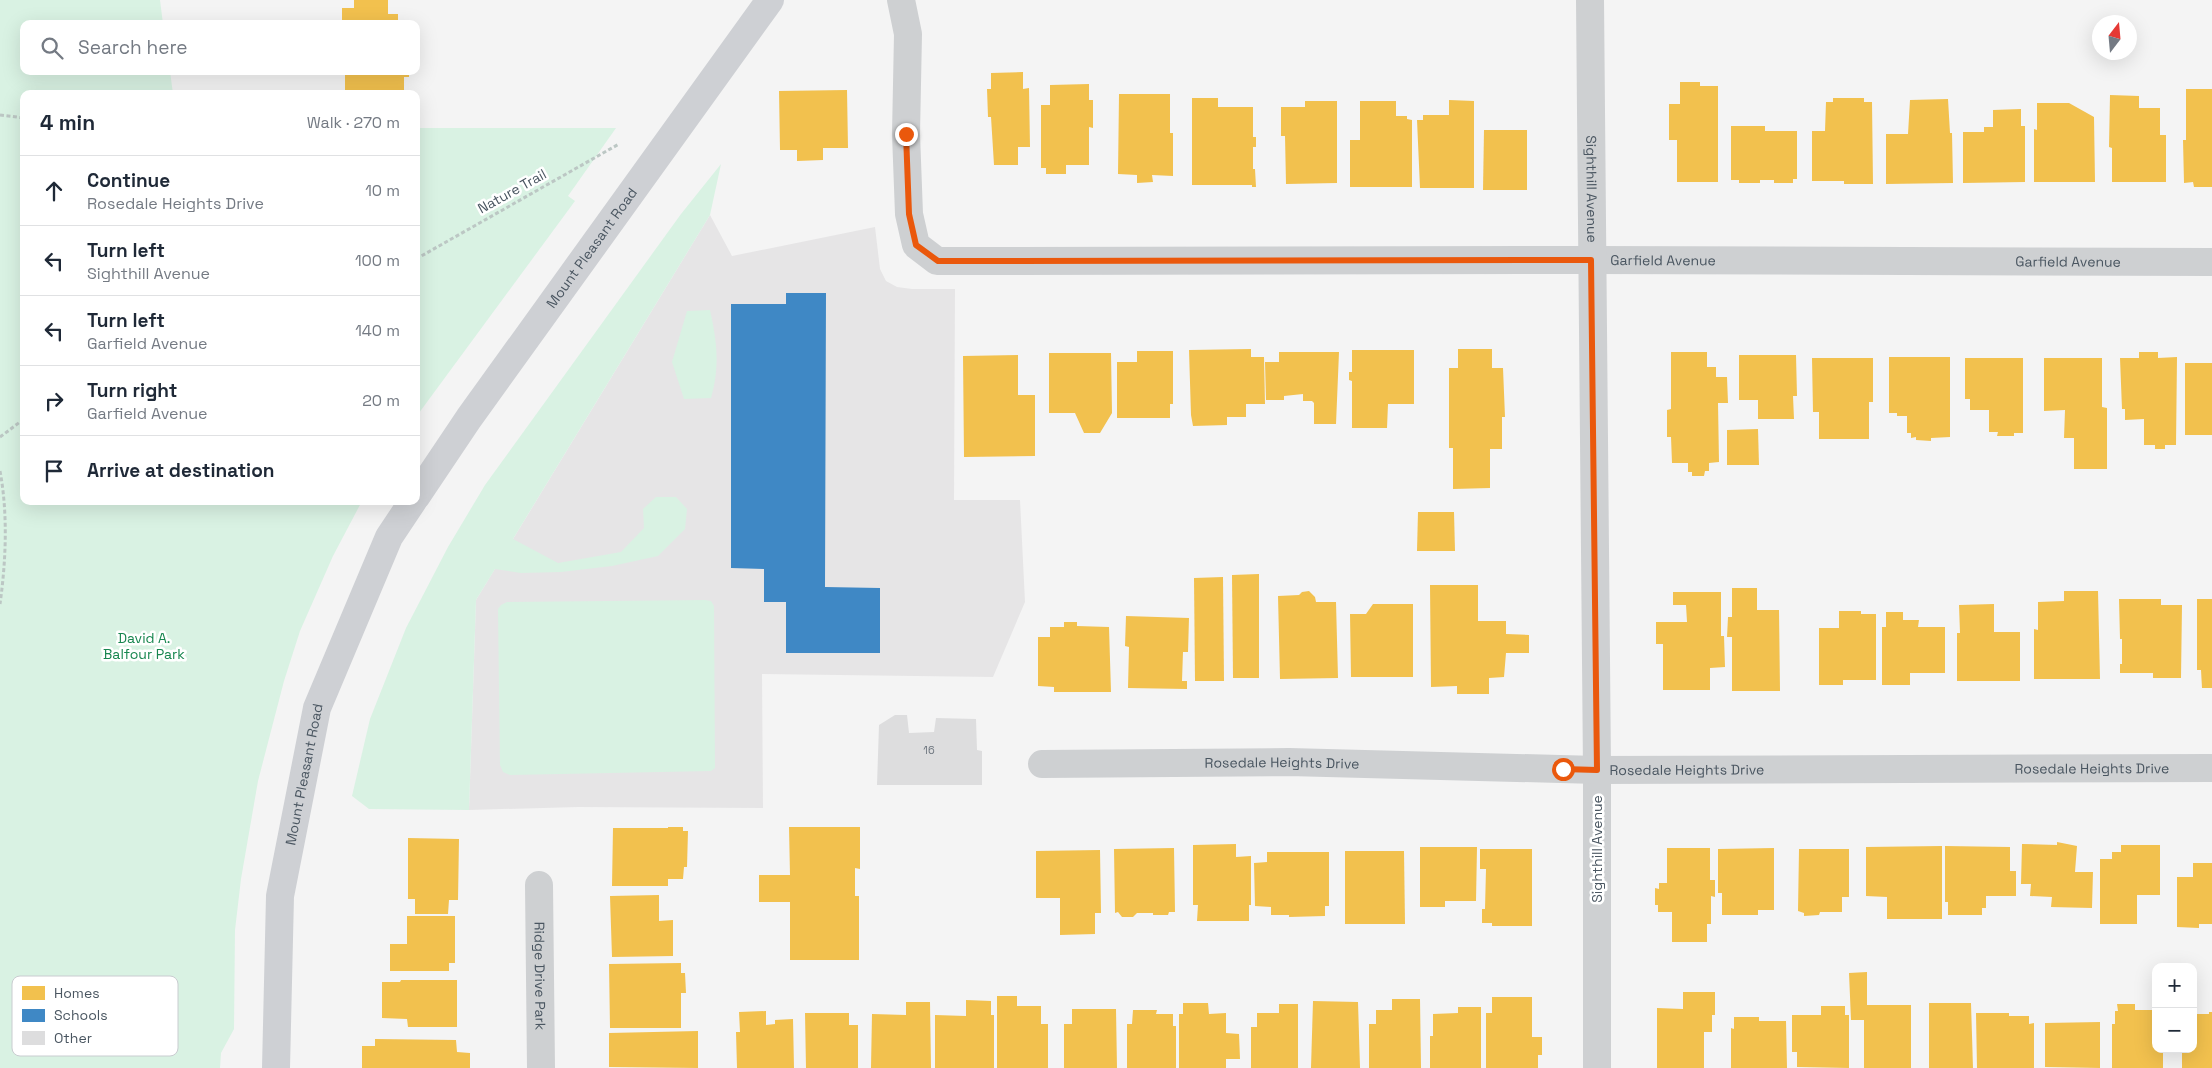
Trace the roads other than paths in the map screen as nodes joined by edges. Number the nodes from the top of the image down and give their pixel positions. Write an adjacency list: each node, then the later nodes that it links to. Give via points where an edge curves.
1 (770, 0): 6 (main road, Mount Pleasant Road)
2 (901, 0): 4 (street, Garfield Avenue, via 908,34 906,134 909,214 916,245 938,261)
3 (1590, 0): 4 (street, Sighthill Avenue)
4 (1591, 260): 5 (street, Garfield Avenue); 10 (street, Sighthill Avenue)
5 (2212, 262)
6 (420, 491)
7 (410, 505): 12 (main road, Mount Pleasant Road, via 390,537 317,708 280,896)
8 (1042, 764): 10 (street, Rosedale Heights Drive, via 1289,762)
9 (2212, 768): 10 (street, Rosedale Heights Drive)
10 (1597, 770): 14 (street, Sighthill Avenue)
11 (540, 885): 13 (street, Ridge Drive Park)
12 (276, 1068)
13 (541, 1068)
14 (1597, 1068)

